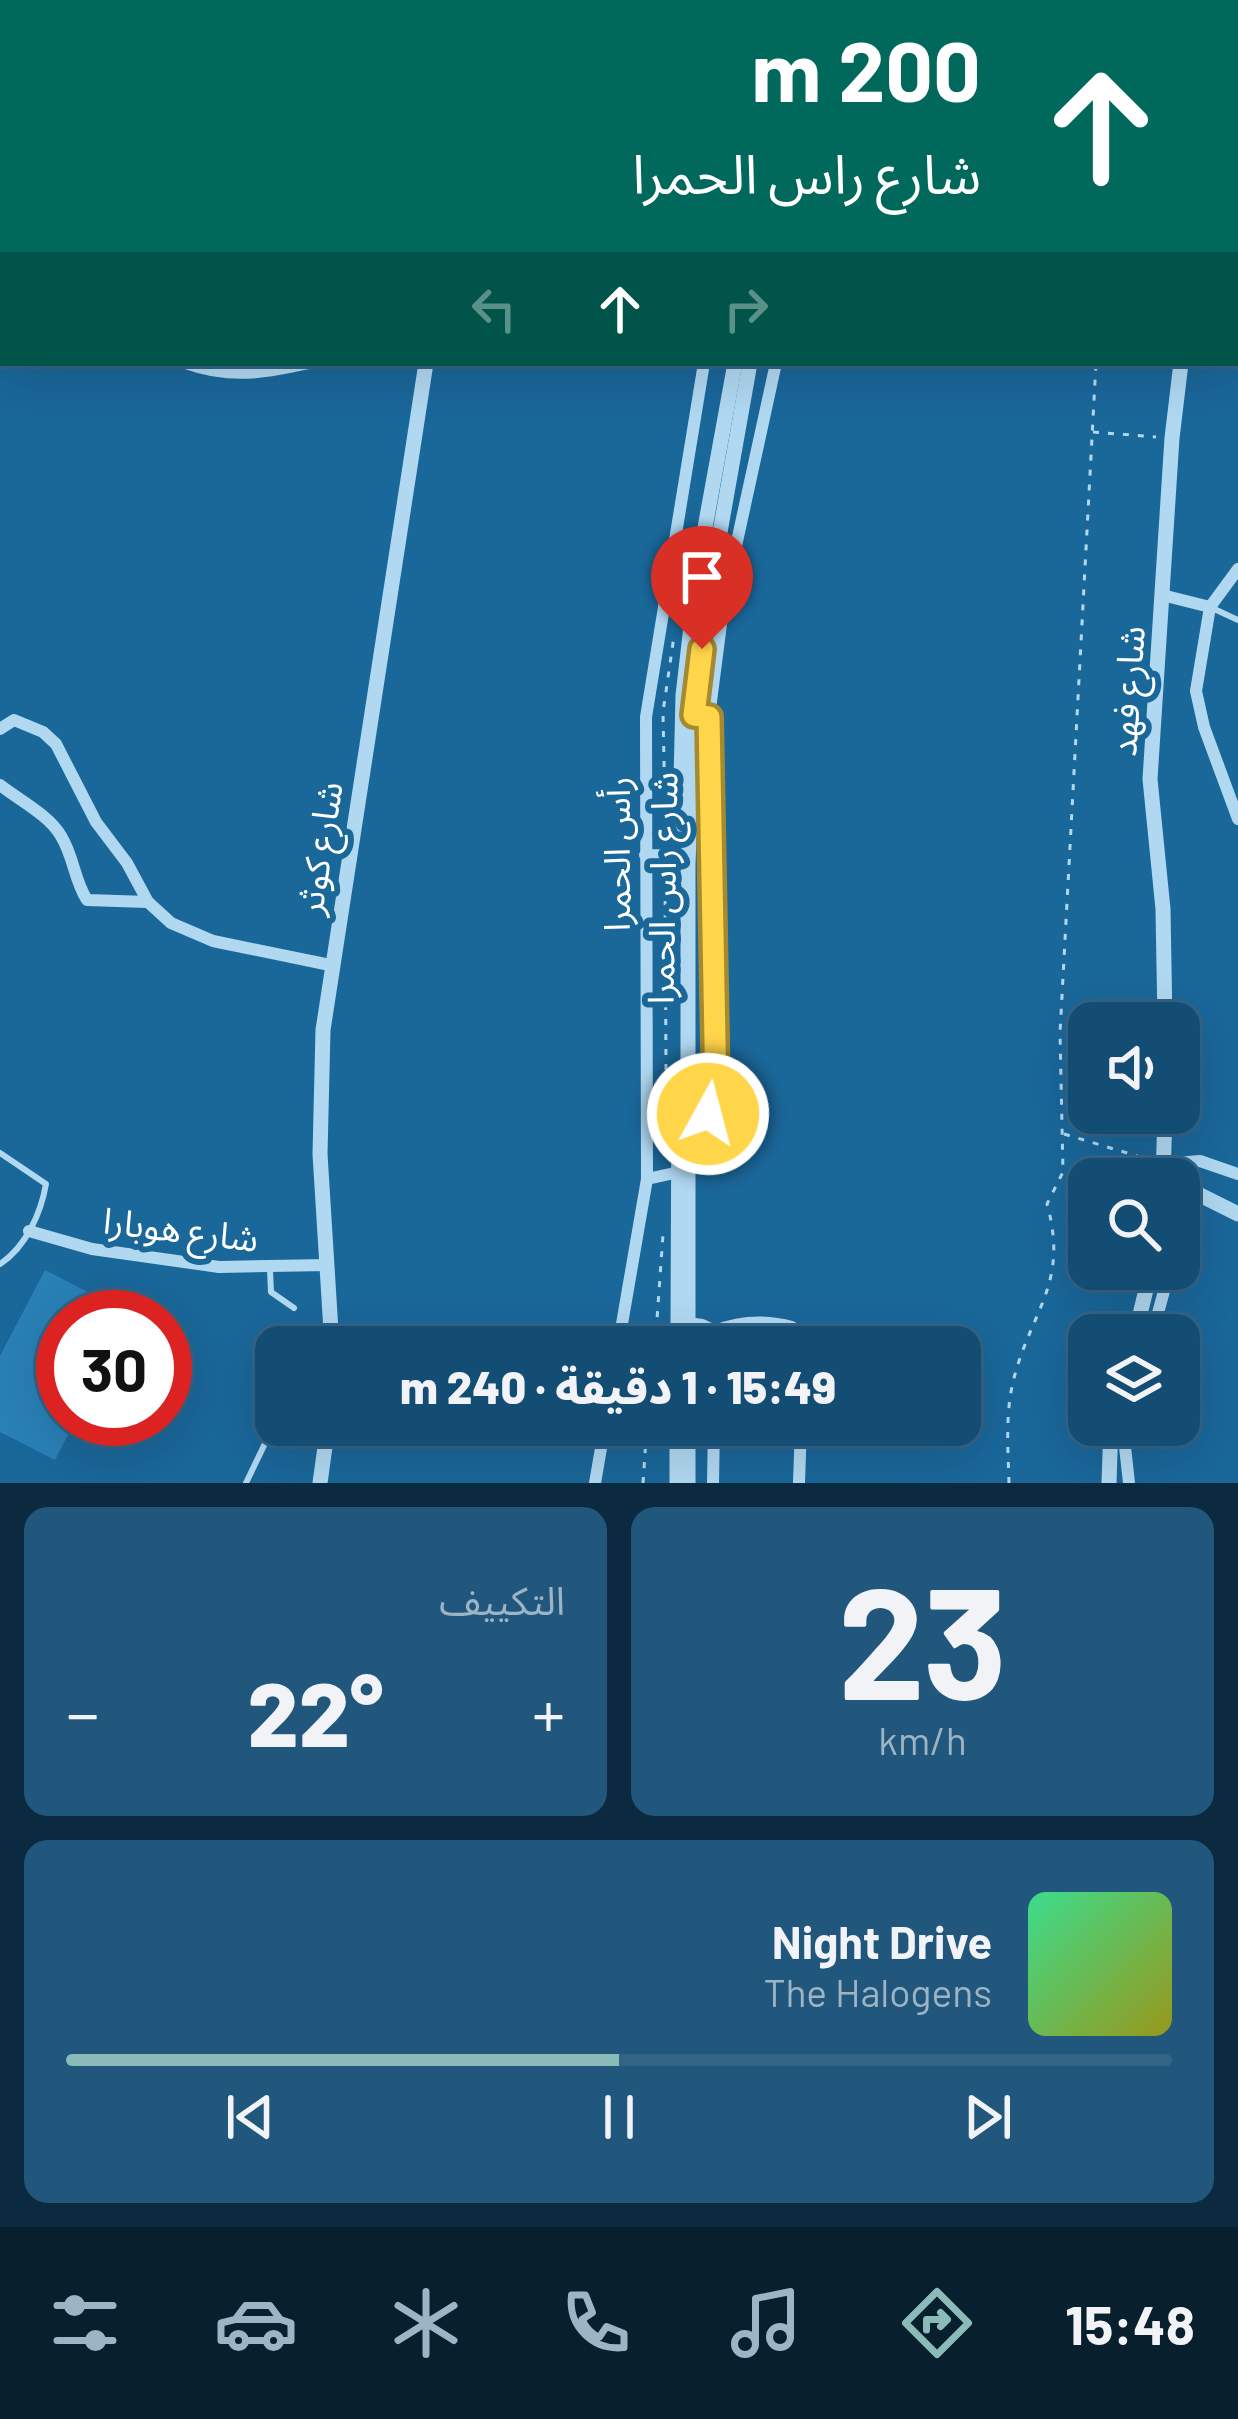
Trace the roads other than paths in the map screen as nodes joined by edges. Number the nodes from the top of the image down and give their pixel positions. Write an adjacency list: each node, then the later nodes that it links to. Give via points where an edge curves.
1 (198, 366): 2 (street, via 258,375)
2 (296, 366)
3 (426, 366): 22 (street, شارع كوثر)
4 (703, 366): 9 (street, رأس الحمرا)
5 (735, 366): 10 (street, شارع راس الحمرا)
6 (748, 366): 10 (street, شارع راس الحمرا)
7 (775, 366): 15 (street)
8 (1181, 366): 12 (street, شارع فهد)
9 (699, 391): 10 (street); 19 (street, رأس الحمرا, via 646,717)
10 (737, 396): 15 (street, شارع راس الحمرا, via 698,566)
11 (1238, 569): 13 (street)
12 (1162, 595): 13 (street); 23 (street, شارع فهد, via 1150,779)
13 (1210, 607): 14 (lane); 18 (street, via 1196,692)
14 (1238, 620)
15 (695, 715): 20 (street, شارع راس الحمرا); 24 (street, via 716,1095 708,1114)
16 (0, 729): 21 (street, via 14,720 56,744)
17 (0, 785): 21 (street, via 56,828 87,900)
18 (1238, 819)
19 (645, 855): 20 (street); 29 (street, رأس الحمرا)
20 (684, 856): 24 (street, شارع راس الحمرا)
21 (148, 902): 22 (street, via 171,923 213,941)
22 (330, 965): 34 (street, شارع كوثر, via 320,1154)
23 (1165, 1002)
24 (684, 1133): 27 (street, شارع راس الحمرا)
25 (0, 1153): 32 (lane, via 46,1184)
26 (1200, 1160): 28 (street)
27 (684, 1170): 29 (street); 37 (street, شارع راس الحمرا)
28 (1238, 1174)
29 (647, 1179): 39 (street, رأس الحمرا)
30 (1200, 1195): 31 (street)
31 (1238, 1214)
32 (29, 1231): 33 (lane); 35 (street, شارع هوبارا, via 92,1249)
33 (0, 1264)
34 (328, 1265): 35 (street, شارع هوبارا); 38 (street, شارع كوثر)
35 (270, 1269): 36 (lane, via 272,1292)
36 (294, 1308)
37 (683, 1322): 40 (street, شارع راس الحمرا); 41 (street, شارع راس الحمرا); 42 (street)
38 (331, 1326)
39 (622, 1326)
40 (682, 1326)
41 (684, 1326)
42 (697, 1326)
43 (728, 1326): 44 (street)
44 (789, 1326)
45 (264, 1446): 54 (lane)
46 (326, 1446): 55 (street)
47 (602, 1446): 56 (street)
48 (677, 1446): 57 (street)
49 (688, 1446): 58 (street)
50 (714, 1446): 59 (street)
51 (800, 1446): 60 (street)
52 (1110, 1446): 61 (street)
53 (1125, 1446): 62 (street)
54 (246, 1483)
55 (320, 1483)
56 (596, 1483)
57 (677, 1483)
58 (688, 1483)
59 (713, 1483)
60 (799, 1483)
61 (1109, 1483)
62 (1129, 1483)

